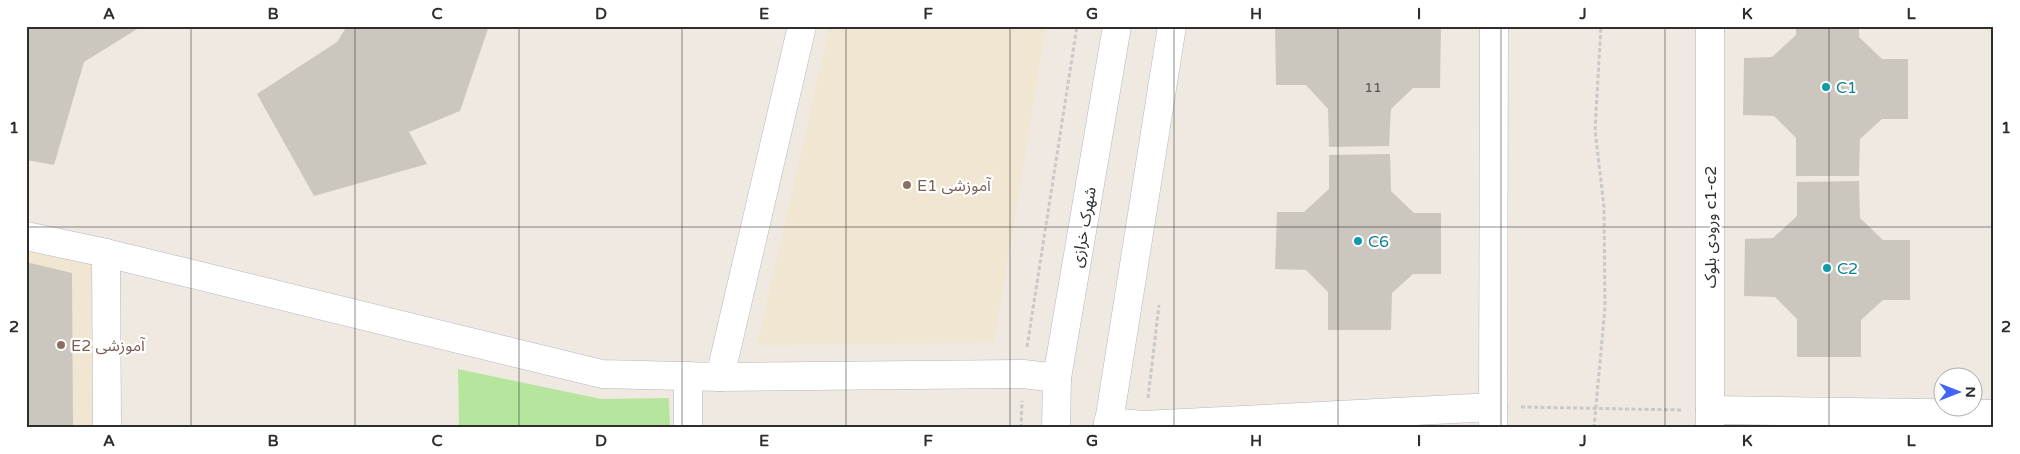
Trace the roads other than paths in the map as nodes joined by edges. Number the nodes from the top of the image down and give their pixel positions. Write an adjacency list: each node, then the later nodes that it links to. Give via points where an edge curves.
1 (802, 26): 9 (street)
2 (1117, 26): 10 (street, شهرک خرازی)
3 (1172, 26): 14 (street)
4 (1494, 26): 12 (street)
5 (1710, 26): 13 (street, ورودی بلوک c1-c2)
6 (26, 236): 7 (street)
7 (106, 252): 8 (street, via 602,374); 15 (street)
8 (688, 376): 9 (street); 16 (street)
9 (720, 377): 10 (street, via 1023,374)
10 (1057, 378): 17 (street, شهرک خرازی)
11 (1994, 414): 13 (street)
12 (1493, 417): 14 (street)
13 (1710, 419)
14 (1108, 425)
15 (107, 428)
16 (688, 428)
17 (1056, 428)

